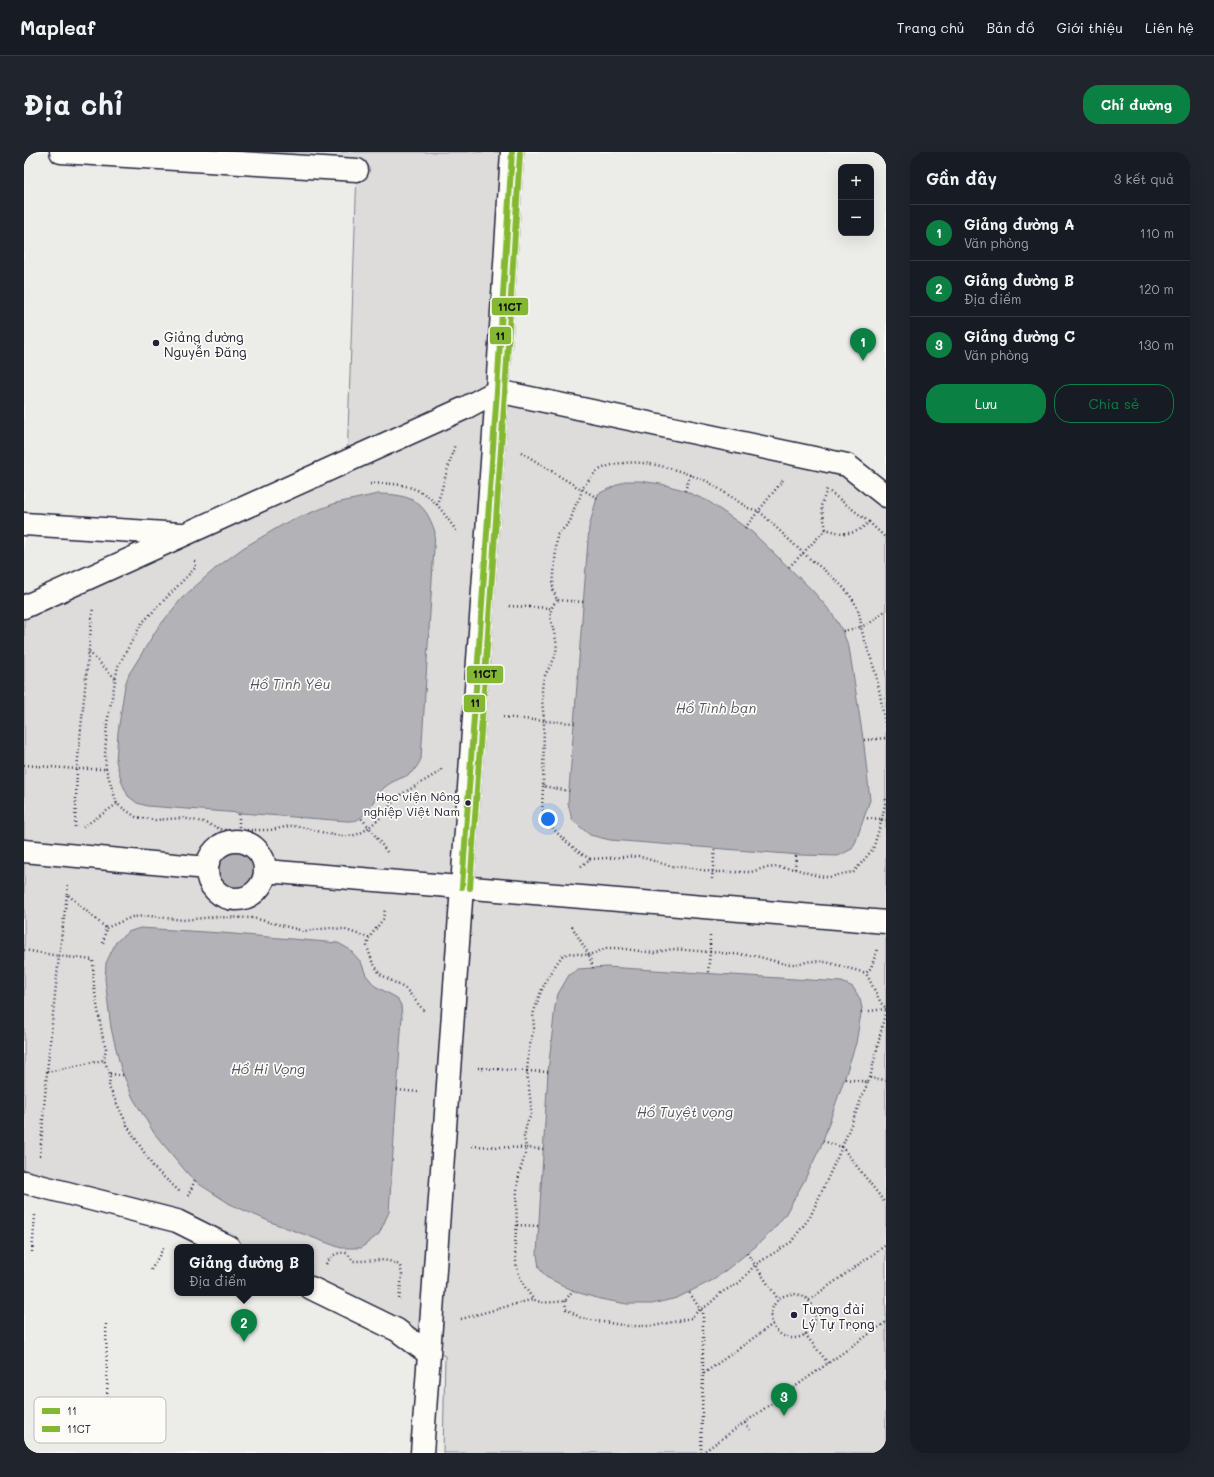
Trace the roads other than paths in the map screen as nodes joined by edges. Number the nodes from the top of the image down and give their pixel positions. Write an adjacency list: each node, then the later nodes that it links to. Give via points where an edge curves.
1 (61, 152): 3 (street)
2 (512, 152): 4 (street)
3 (357, 170)
4 (497, 391): 5 (street, via 847,465); 7 (street, via 465,408); 12 (street)
5 (886, 496)
6 (24, 524): 7 (street)
7 (184, 534): 8 (street)
8 (24, 607)
9 (24, 850): 10 (street)
10 (206, 868): 11 (street, via 216,848 226,842 238,841 258,850 264,860); 11 (street, via 208,879 214,889 234,900 246,898 256,892 263,883)
11 (265, 871): 12 (street)
12 (462, 887): 13 (street); 17 (street)
13 (884, 922)
14 (31, 1183): 15 (street, via 177,1221)
15 (223, 1244)
16 (314, 1289): 17 (street, via 397,1330)
17 (429, 1354): 18 (street)
18 (422, 1453)

